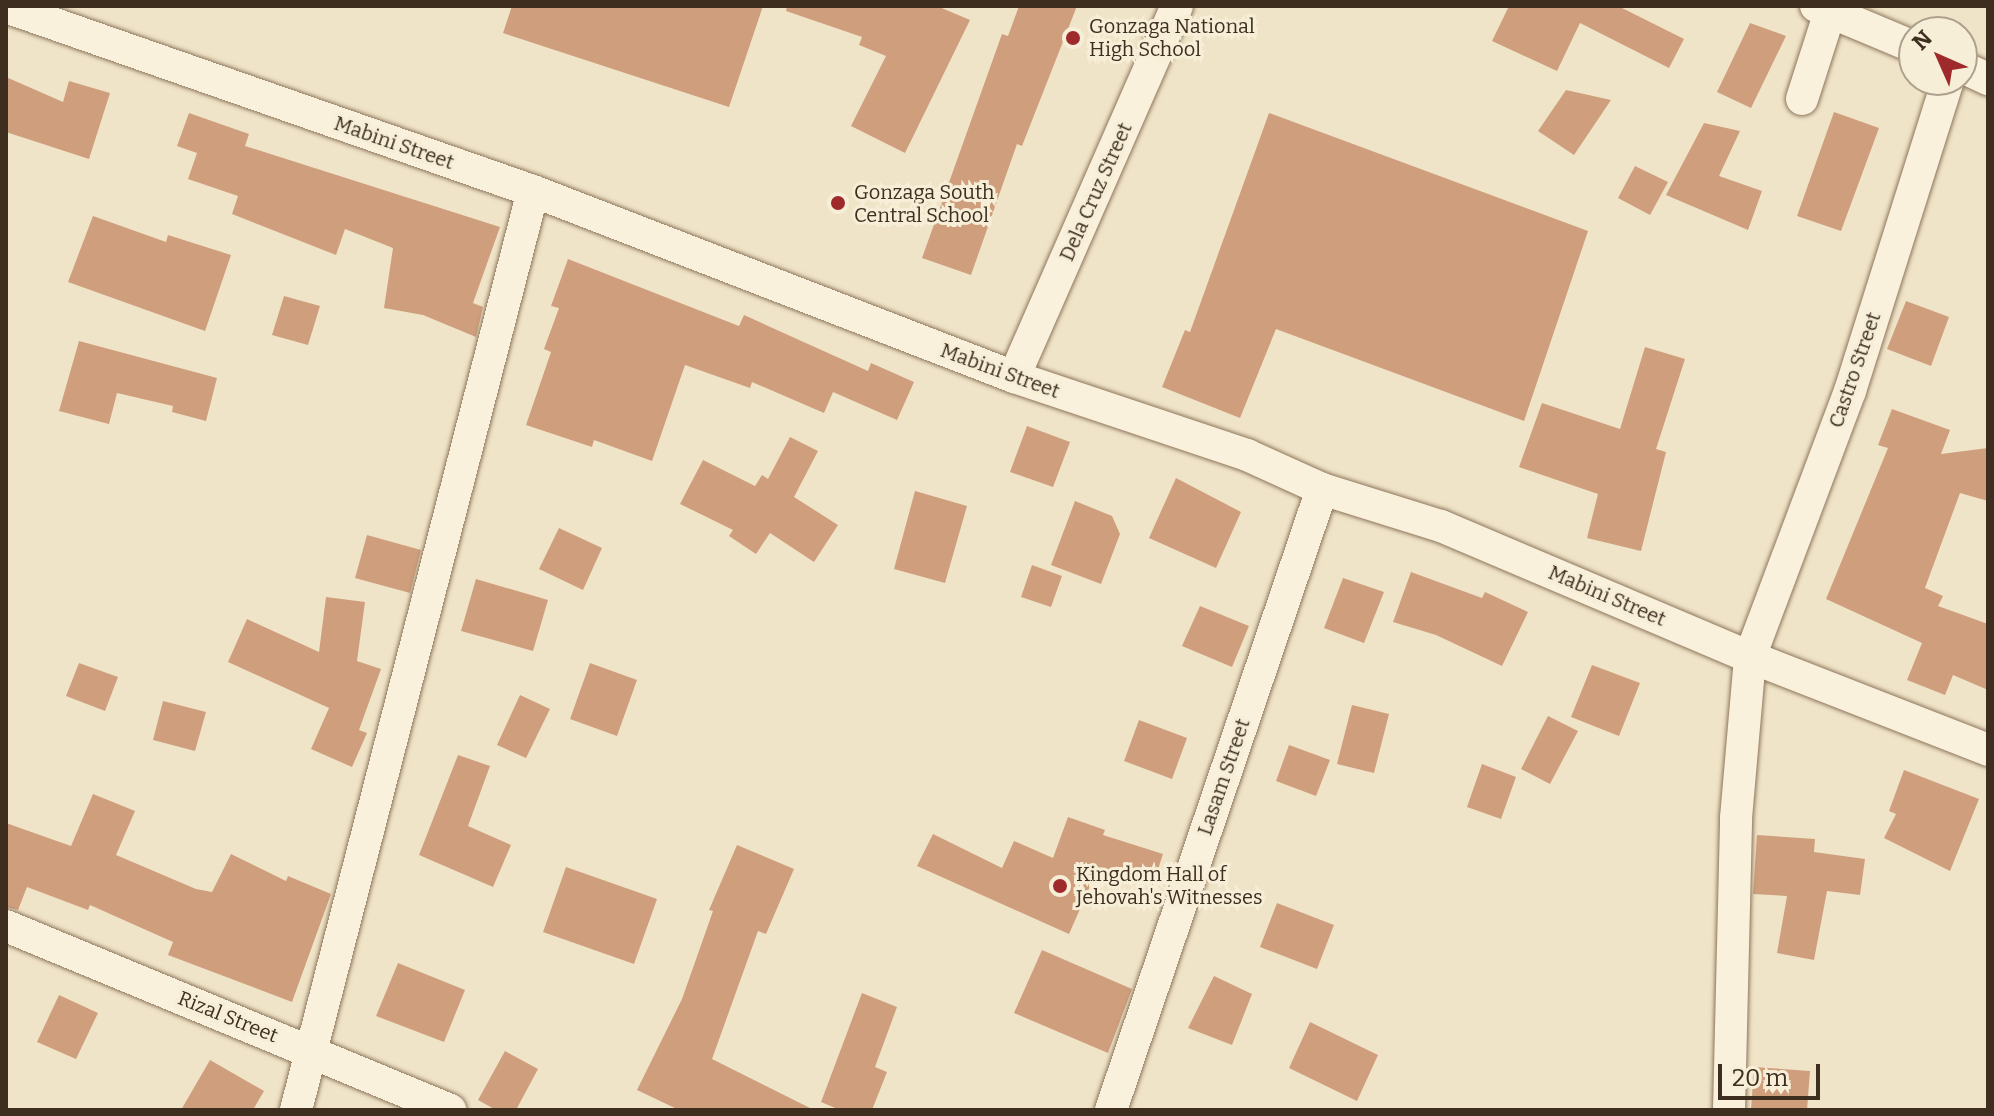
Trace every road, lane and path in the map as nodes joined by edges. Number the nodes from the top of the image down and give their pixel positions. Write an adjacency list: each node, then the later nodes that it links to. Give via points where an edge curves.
1 (1177, 6): 8 (street, Dela Cruz Street)
2 (6, 7): 7 (street, Mabini Street)
3 (1823, 9): 4 (street); 6 (street)
4 (1898, 40)
5 (1943, 96): 10 (street, Castro Street, via 1850,391)
6 (1802, 99)
7 (533, 191): 8 (street, Mabini Street); 13 (street)
8 (1014, 377): 9 (street, Mabini Street, via 1247,455)
9 (1322, 489): 10 (street, Mabini Street, via 1441,526); 16 (street, Lasam Street)
10 (1750, 657): 11 (street, Mabini Street); 17 (street, Castro Street, via 1734,847)
11 (1988, 750)
12 (6, 926): 13 (street, Rizal Street)
13 (313, 1052): 14 (street); 15 (street, Rizal Street)
14 (296, 1110)
15 (450, 1110)
16 (1111, 1110)
17 (1729, 1110)

